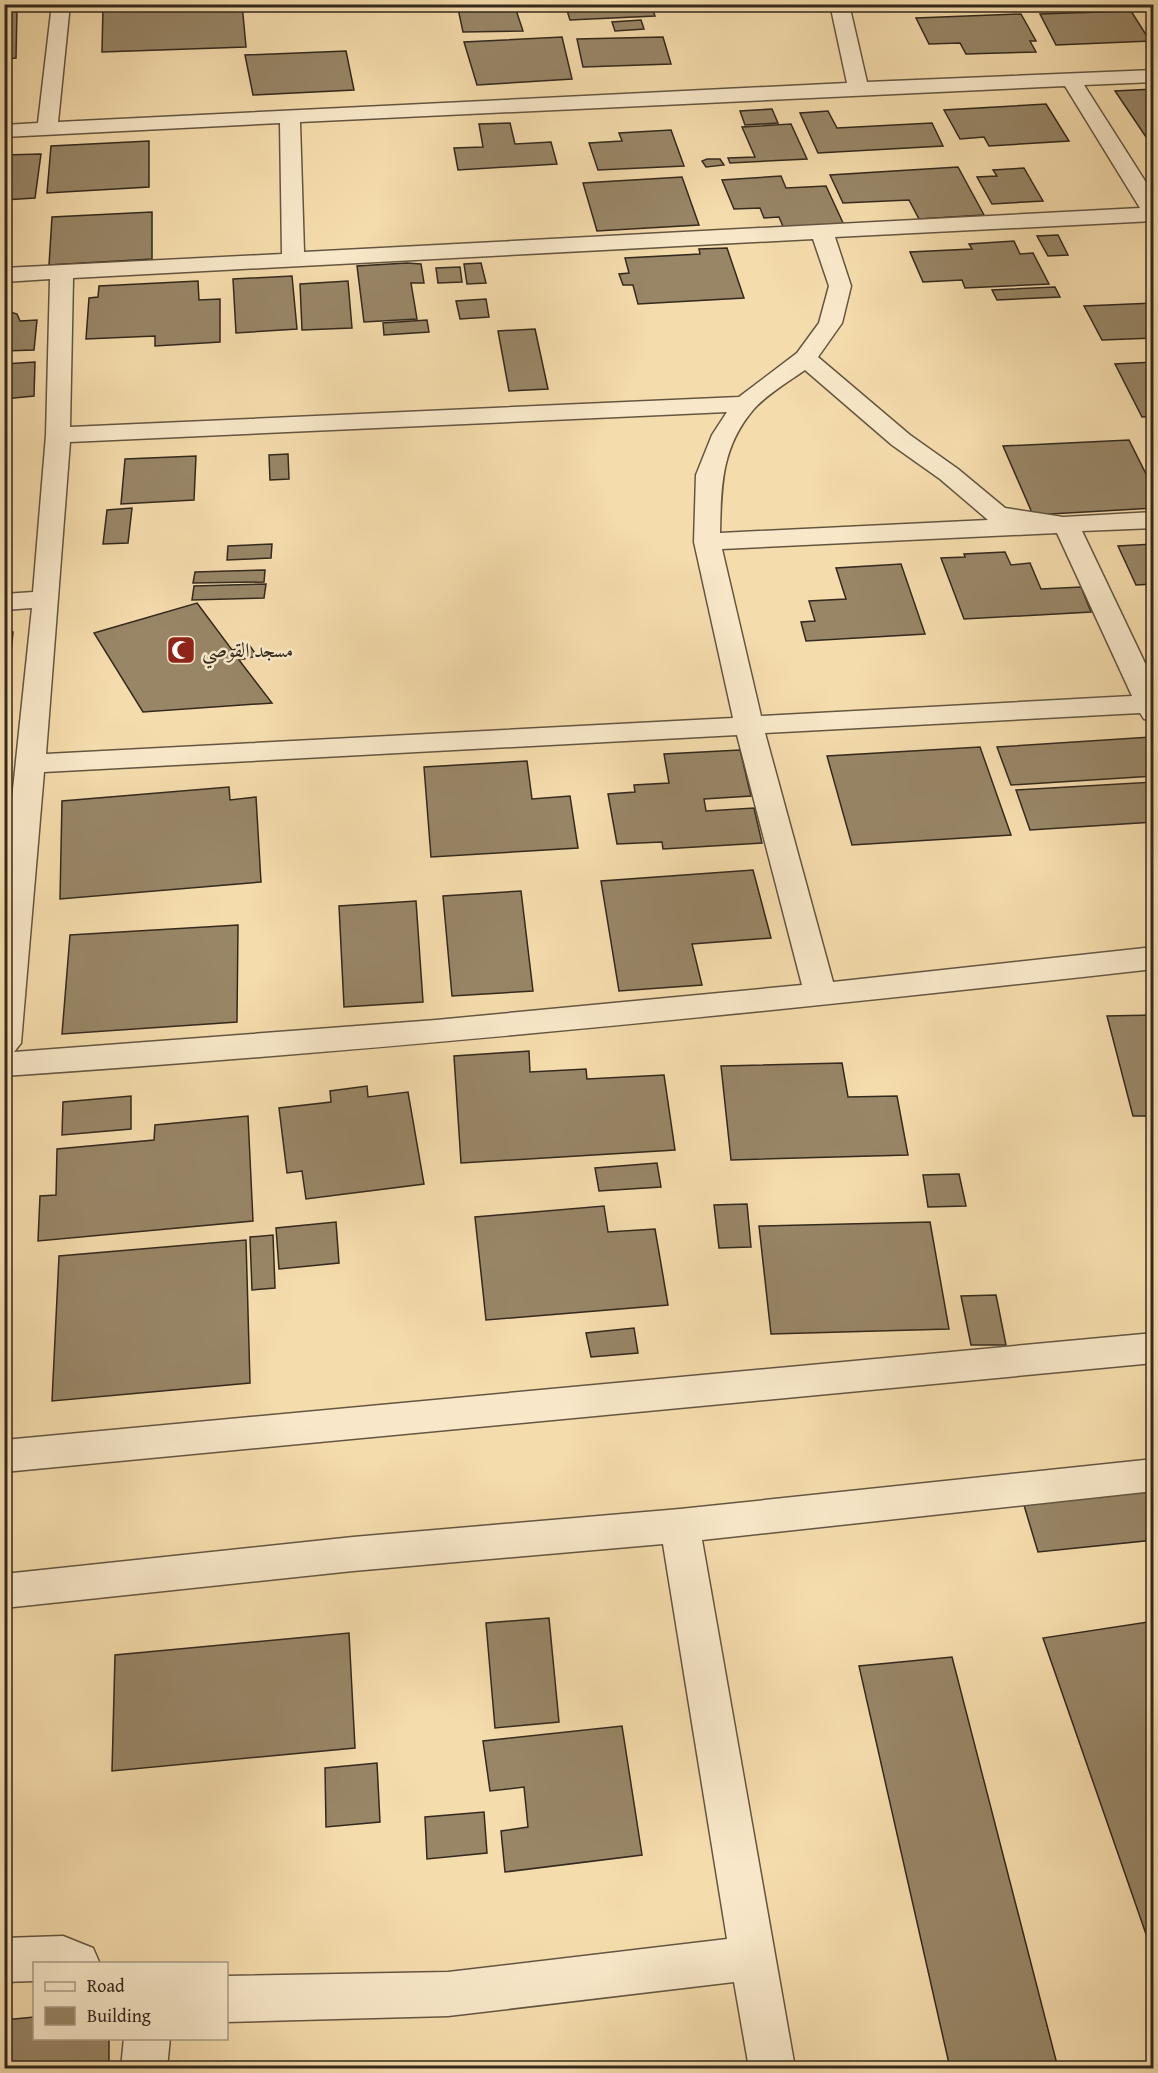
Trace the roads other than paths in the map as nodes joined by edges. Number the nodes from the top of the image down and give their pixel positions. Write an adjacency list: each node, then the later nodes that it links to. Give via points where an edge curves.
1 (61, 4): 7 (street)
2 (839, 4): 5 (street)
3 (1154, 76): 4 (street)
4 (1071, 80): 5 (street); 9 (street)
5 (859, 91): 6 (street)
6 (290, 117): 7 (street); 11 (street)
7 (47, 130): 8 (street)
8 (4, 132)
9 (1154, 213): 10 (street)
10 (822, 231): 11 (street); 14 (street, via 840,286 830,323)
11 (293, 258): 12 (street)
12 (62, 270): 13 (street); 16 (street)
13 (4, 275)
14 (805, 358): 15 (street); 18 (street, via 997,515)
15 (745, 404): 16 (street); 19 (street, via 724,435 709,475)
16 (58, 435): 20 (street)
17 (1154, 520): 18 (street)
18 (1066, 525): 19 (street); 22 (street)
19 (707, 542): 23 (street)
20 (46, 599): 21 (street); 24 (street)
21 (4, 602)
22 (1151, 709): 23 (street)
23 (750, 725): 24 (street); 27 (street)
24 (29, 764): 25 (street)
25 (14, 834): 28 (street)
26 (1154, 958): 27 (street)
27 (820, 996): 29 (street, via 151,1055)
28 (4, 1043)
29 (4, 1064)
30 (1154, 1348): 31 (street)
31 (4, 1456)
32 (1154, 1475): 33 (street)
33 (680, 1526): 34 (street, via 353,1554); 35 (street)
34 (4, 1591)
35 (752, 1958): 38 (street, via 448,1994); 41 (street)
36 (4, 1960): 37 (street, via 63,1958)
37 (72, 1962)
38 (228, 1999)
39 (147, 2040): 40 (street)
40 (144, 2068)
41 (772, 2068)

